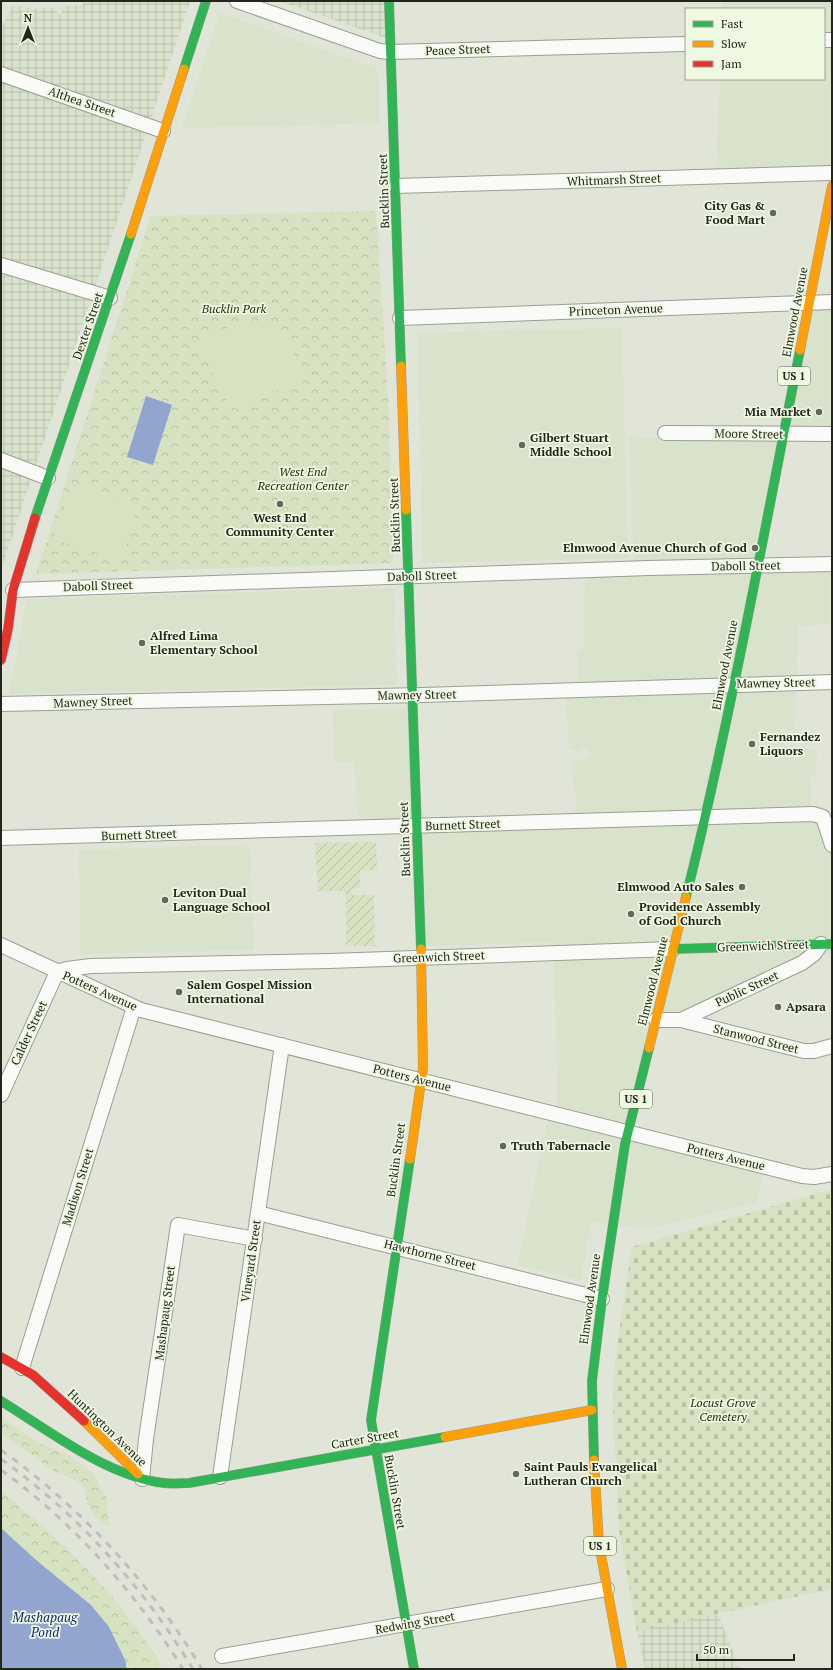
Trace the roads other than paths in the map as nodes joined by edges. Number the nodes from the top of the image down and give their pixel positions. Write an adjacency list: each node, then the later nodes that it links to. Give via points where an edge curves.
1 (206, 1): 7 (main road, Dexter Street)
2 (238, 1): 5 (street, Peace Street, via 380,51)
3 (389, 1): 5 (main road, Bucklin Street)
4 (685, 44): 5 (street, Peace Street)
5 (390, 52): 9 (main road, Bucklin Street)
6 (1, 74): 7 (street, Althea Street)
7 (163, 131): 12 (main road, Dexter Street)
8 (832, 173): 9 (street, Whitmarsh Street)
9 (396, 186): 15 (main road, Bucklin Street)
10 (832, 186): 14 (main road, Elmwood Avenue / US 1)
11 (1, 265): 12 (street)
12 (110, 298): 20 (main road, Dexter Street)
13 (832, 302): 14 (street, Princeton Avenue)
14 (809, 303): 15 (street, Princeton Avenue); 17 (main road, Elmwood Avenue / US 1)
15 (400, 318): 23 (main road, Bucklin Street)
16 (665, 433): 17 (street, Moore Street)
17 (782, 434): 18 (street, Moore Street); 22 (main road, Elmwood Avenue / US 1)
18 (832, 434)
19 (1, 460): 20 (street)
20 (48, 478): 24 (main road, Dexter Street)
21 (832, 564): 22 (street, Daboll Street)
22 (758, 566): 23 (street, Daboll Street); 28 (main road, Elmwood Avenue / US 1)
23 (409, 576): 24 (street, Daboll Street); 29 (main road, Bucklin Street)
24 (13, 590): 25 (main road, Dexter Street)
25 (4, 635): 26 (main road, Dexter Street)
26 (1, 660)
27 (832, 682): 28 (street, Mawney Street)
28 (734, 684): 29 (street, Mawney Street); 31 (main road, Elmwood Avenue / US 1)
29 (413, 696): 30 (street, Mawney Street); 32 (main road, Bucklin Street)
30 (1, 704)
31 (706, 816): 32 (street, Burnett Street); 34 (street, Burnett Street, via 813,814 823,817); 37 (main road, Elmwood Avenue / US 1)
32 (416, 827): 33 (street, Burnett Street); 38 (main road, Bucklin Street)
33 (1, 838)
34 (832, 845)
35 (827, 944): 37 (main road, Greenwich Street); 42 (street, Public Street, via 802,963)
36 (1, 946): 39 (street, Potters Avenue)
37 (673, 949): 38 (street, Greenwich Street); 41 (main road, Elmwood Avenue / US 1)
38 (421, 957): 39 (street, Greenwich Street, via 91,966); 45 (main road, Bucklin Street)
39 (57, 972): 40 (street, Potters Avenue); 46 (street, Calder Street)
40 (134, 1007): 43 (street, Potters Avenue); 54 (street, Madison Street)
41 (656, 1020): 42 (street, Public Street); 47 (main road, Elmwood Avenue / US 1)
42 (681, 1020): 44 (street, Stanwood Street, via 804,1051)
43 (282, 1045): 45 (street, Potters Avenue); 49 (street, Vineyard Street)
44 (832, 1046)
45 (420, 1080): 47 (street, Potters Avenue); 51 (main road, Bucklin Street)
46 (1, 1095)
47 (627, 1132): 48 (street, Potters Avenue, via 802,1176); 52 (main road, Elmwood Avenue / US 1)
48 (832, 1174)
49 (258, 1212): 50 (street, Vineyard Street); 51 (street, Hawthorne Street)
50 (255, 1240): 58 (street, Vineyard Street); 59 (street, Mashapaug Street, via 178,1225)
51 (396, 1247): 52 (street, Hawthorne Street); 57 (main road, Bucklin Street, via 371,1413)
52 (602, 1299): 56 (main road, Elmwood Avenue / US 1, via 593,1370)
53 (1, 1357): 54 (main road, Huntington Avenue)
54 (22, 1368): 59 (main road, Huntington Avenue, via 38,1379 90,1427)
55 (1, 1401): 59 (main road, Huntington Avenue, via 100,1461)
56 (592, 1410): 57 (main road, Carter Street); 60 (main road, Elmwood Avenue / US 1, via 596,1519)
57 (376, 1449): 58 (main road, Carter Street); 61 (main road, Bucklin Street)
58 (220, 1477): 59 (main road, Carter Street, via 176,1484)
59 (142, 1479)
60 (607, 1589): 61 (street, Redwing Street); 64 (main road, Elmwood Avenue / US 1)
61 (407, 1624): 62 (street, Redwing Street); 63 (main road, Bucklin Street)
62 (222, 1656)
63 (414, 1669)
64 (622, 1669)

